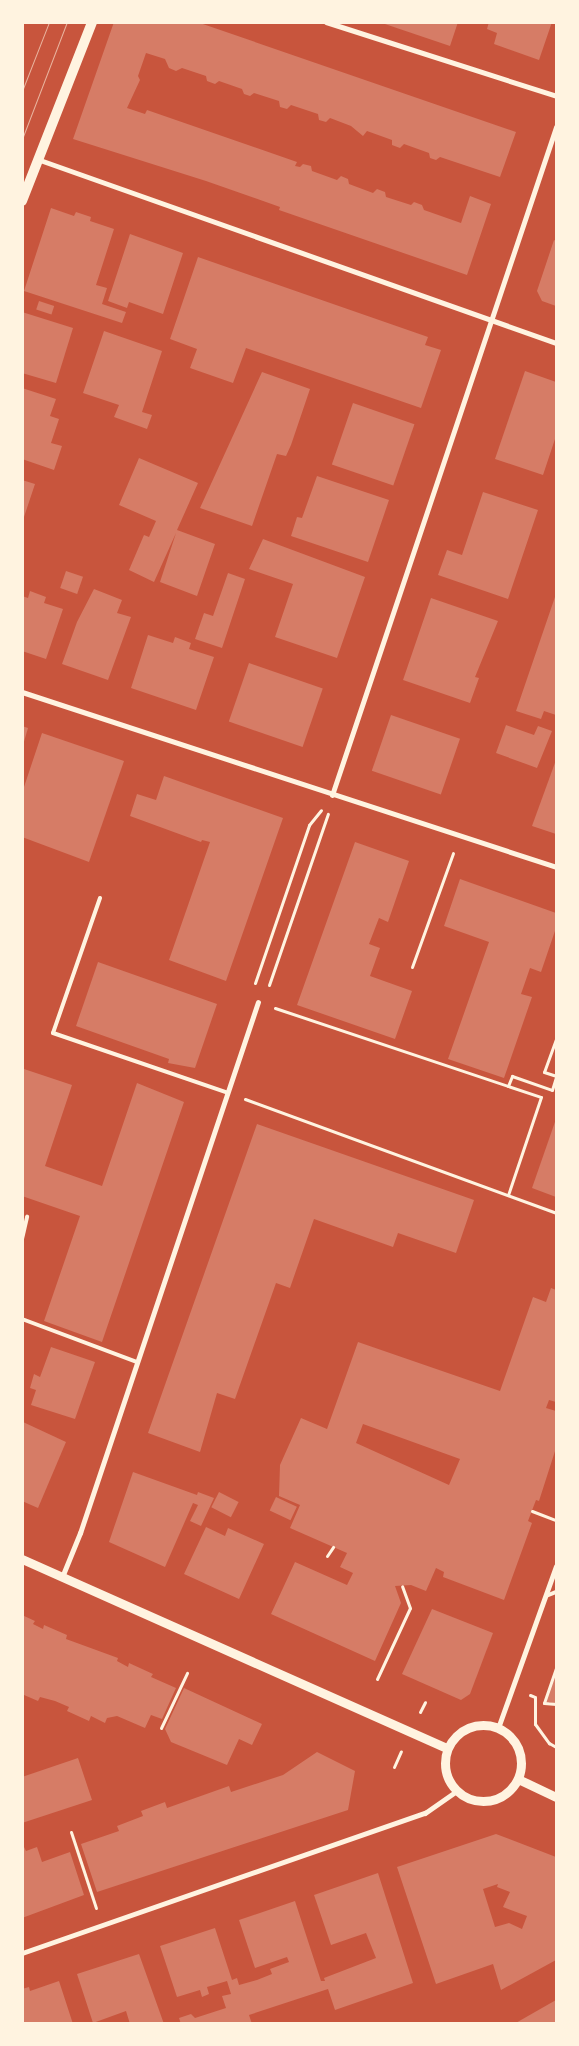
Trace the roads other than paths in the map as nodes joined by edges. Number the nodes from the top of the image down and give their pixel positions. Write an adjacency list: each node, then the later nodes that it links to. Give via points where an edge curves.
1 (92, 22): 5 (main road)
2 (326, 22): 3 (street)
3 (556, 96)
4 (556, 127): 7 (street)
5 (36, 159): 6 (main road); 7 (street)
6 (22, 201)
7 (492, 321): 8 (street); 10 (street)
8 (556, 343)
9 (22, 692): 10 (street)
10 (332, 795): 11 (street)
11 (556, 867)
12 (100, 898): 14 (lane, via 53,1033)
13 (258, 1002): 14 (street)
14 (228, 1092): 18 (street)
15 (27, 1217): 16 (lane)
16 (22, 1239)
17 (22, 1319): 18 (lane)
18 (137, 1362): 21 (street)
19 (23, 1562): 21 (street)
20 (556, 1566): 23 (street)
21 (62, 1576): 25 (street)
22 (556, 1592): 23 (lane)
23 (546, 1596): 24 (street)
24 (498, 1728): 25 (street, via 487,1724 463,1730); 26 (street, via 511,1736 519,1749 522,1763)
25 (447, 1748): 27 (street, via 445,1771)
26 (518, 1780): 27 (street, via 498,1799 483,1802 469,1799); 28 (street)
27 (456, 1791): 29 (street, via 425,1813)
28 (556, 1797)
29 (22, 1953)

